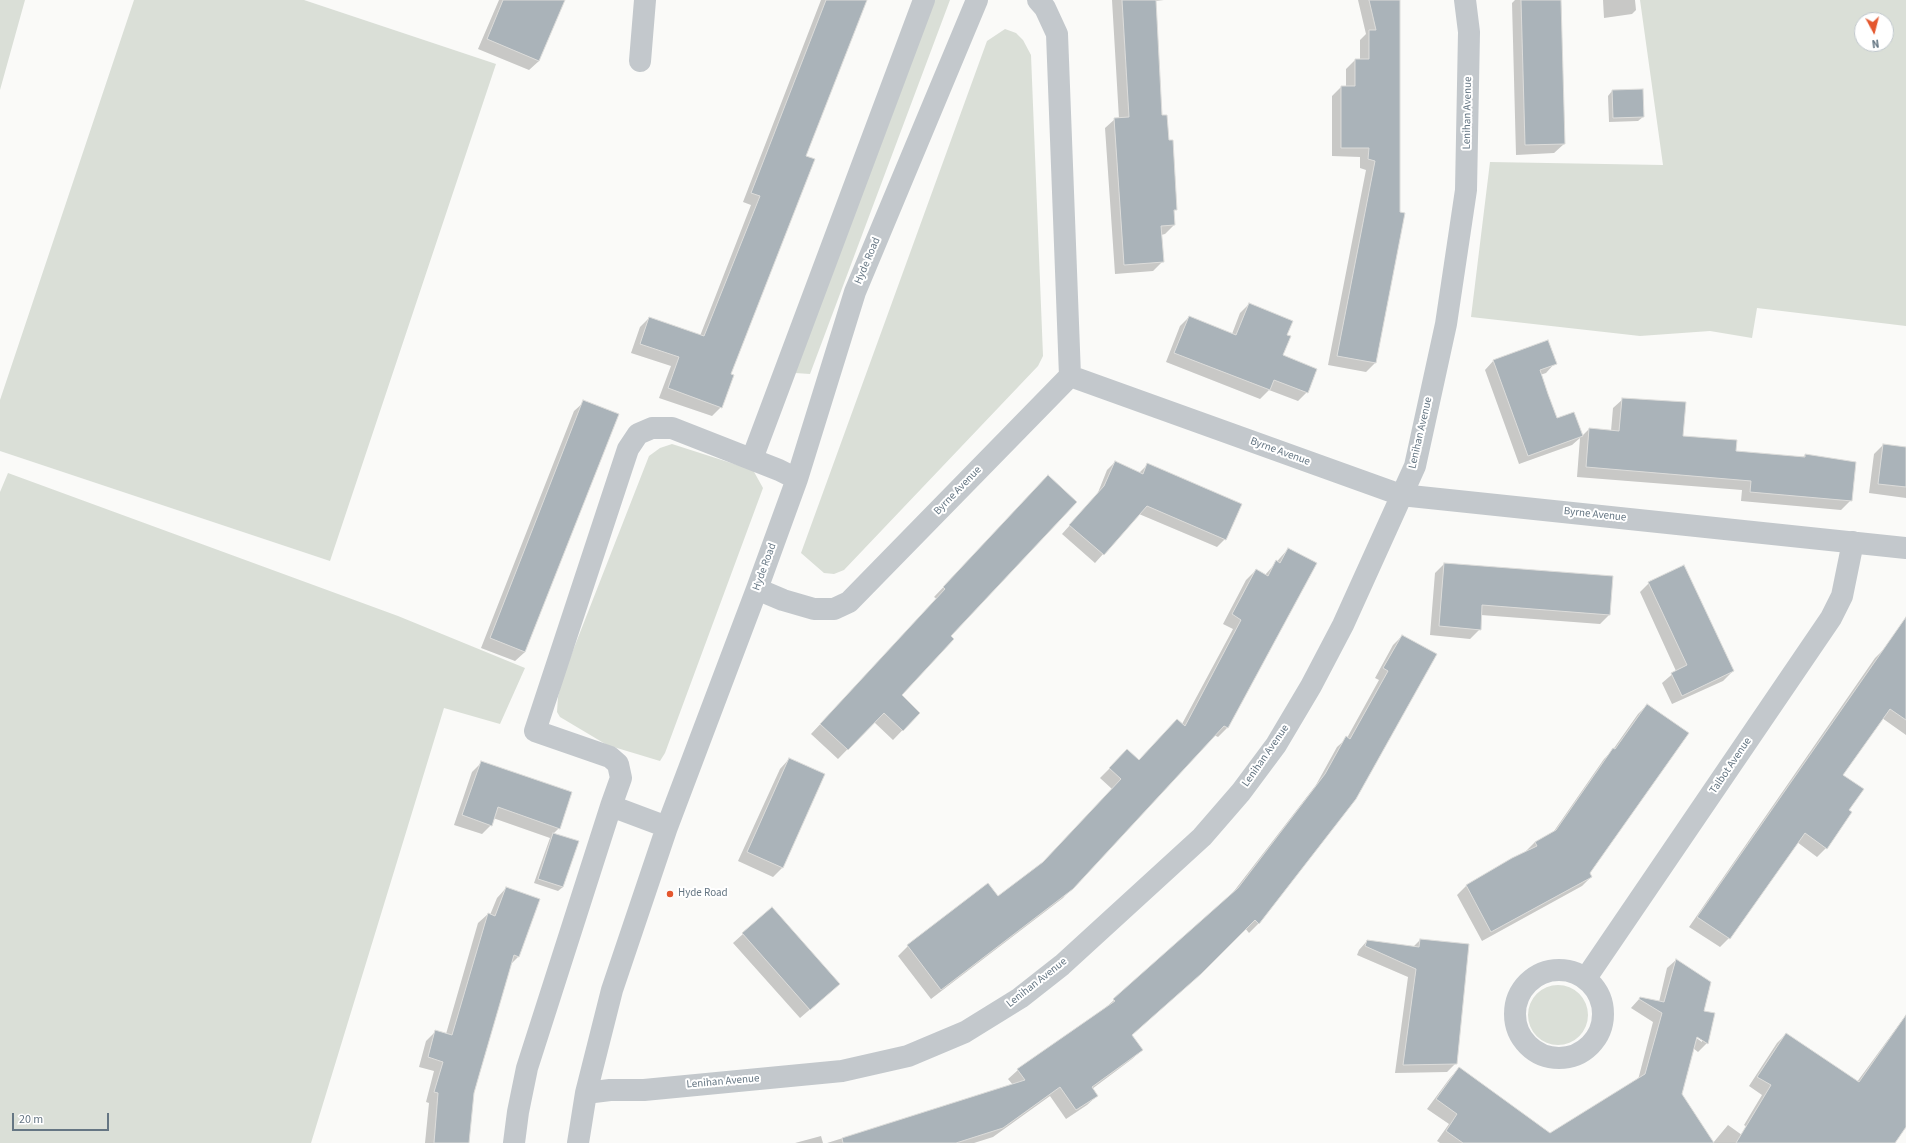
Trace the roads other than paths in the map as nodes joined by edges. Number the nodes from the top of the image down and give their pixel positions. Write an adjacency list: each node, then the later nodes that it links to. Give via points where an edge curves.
1 (645, 0): 6 (street)
2 (924, 0): 8 (street)
3 (977, 0): 9 (street, Hyde Road, via 855,292)
4 (1038, 0): 7 (street, via 1045,8 1056,34)
5 (1466, 0): 10 (street, Lenihan Avenue, via 1469,32 1466,190 1446,324 1415,466)
6 (640, 61)
7 (1070, 376): 10 (street, Byrne Avenue); 13 (street, Byrne Avenue, via 849,602 834,609 814,609 782,600)
8 (752, 459): 9 (street); 14 (street, via 672,428 652,428 638,434 628,449 535,731 610,757 618,764 621,778)
9 (797, 479): 13 (street, Hyde Road)
10 (1401, 496): 11 (street, Byrne Avenue); 17 (street, Lenihan Avenue, via 1343,625 1315,679 1276,745 1250,780 1202,837 1062,965 1020,998 964,1032 908,1056 842,1071)
11 (1853, 542): 12 (street, Byrne Avenue); 16 (street, Talbot Avenue, via 1842,596 1831,618)
12 (1906, 548)
13 (757, 589): 15 (street, Hyde Road)
14 (611, 806): 15 (street); 18 (street, via 527,1068)
15 (667, 827): 17 (street, Hyde Road, via 612,990)
16 (1586, 978): 16 (street, via 1602,1001 1604,1015 1595,1041 1584,1051 1567,1057 1544,1056 1532,1049 1522,1039 1516,1026 1517,999 1524,987 1534,977 1546,971 1574,972)
17 (586, 1093): 19 (street, Hyde Road)
18 (514, 1143)
19 (578, 1143)

